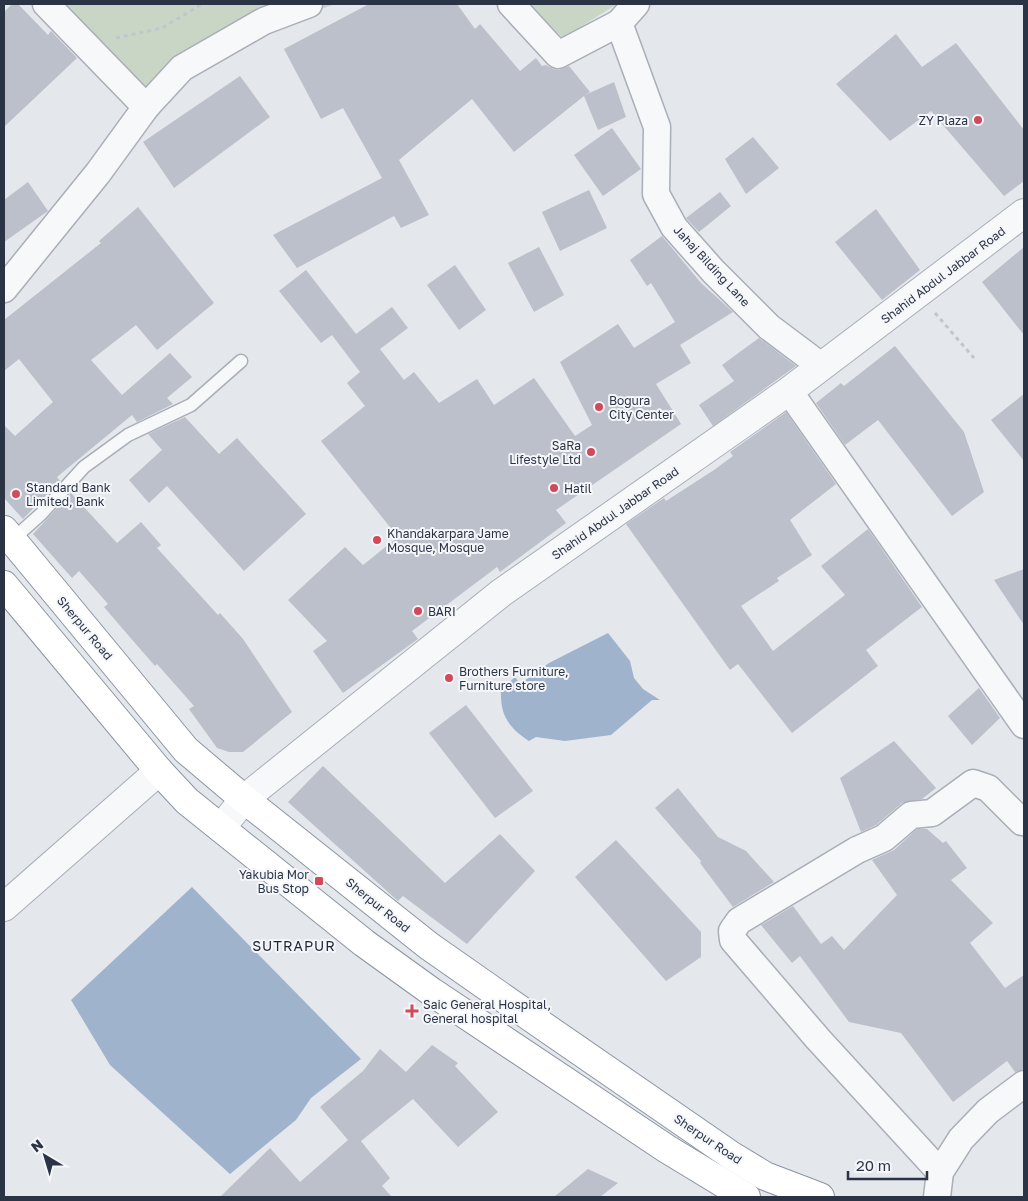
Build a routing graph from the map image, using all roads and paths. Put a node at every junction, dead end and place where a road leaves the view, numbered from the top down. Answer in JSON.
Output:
{"nodes":[{"id":1,"x":46,"y":4,"type":"edge"},
{"id":2,"x":202,"y":4,"type":"edge"},
{"id":3,"x":309,"y":4,"type":"edge"},
{"id":4,"x":511,"y":4,"type":"edge"},
{"id":5,"x":636,"y":4,"type":"edge"},
{"id":6,"x":619,"y":23,"type":"junction"},
{"id":7,"x":115,"y":38,"type":"dead end"},
{"id":8,"x":146,"y":107,"type":"junction"},
{"id":9,"x":1024,"y":213,"type":"edge"},
{"id":10,"x":4,"y":289,"type":"edge"},
{"id":11,"x":918,"y":294,"type":"junction"},
{"id":12,"x":974,"y":358,"type":"dead end"},
{"id":13,"x":241,"y":362,"type":"dead end"},
{"id":14,"x":822,"y":366,"type":"junction"},
{"id":15,"x":790,"y":391,"type":"junction"},
{"id":16,"x":8,"y":535,"type":"edge"},
{"id":17,"x":4,"y":585,"type":"edge"},
{"id":18,"x":1024,"y":725,"type":"edge"},
{"id":19,"x":159,"y":771,"type":"junction"},
{"id":20,"x":244,"y":799,"type":"junction"},
{"id":21,"x":1024,"y":822,"type":"edge"},
{"id":22,"x":221,"y":828,"type":"junction"},
{"id":23,"x":4,"y":907,"type":"edge"},
{"id":24,"x":1024,"y":1084,"type":"edge"},
{"id":25,"x":938,"y":1185,"type":"edge"},
{"id":26,"x":746,"y":1197,"type":"edge"},
{"id":27,"x":820,"y":1197,"type":"edge"}],
"edges":[{"from":1,"to":8,"type":"street"},
{"from":2,"to":7,"type":"path"},
{"from":3,"to":8,"type":"street"},
{"from":4,"to":6,"type":"street"},
{"from":5,"to":6,"type":"street"},
{"from":6,"to":14,"type":"street","name":"Jahaj Bilding Lane"},
{"from":8,"to":10,"type":"street"},
{"from":9,"to":11,"type":"street","name":"Shahid Abdul Jabbar Road"},
{"from":11,"to":12,"type":"path"},
{"from":11,"to":14,"type":"street","name":"Shahid Abdul Jabbar Road"},
{"from":13,"to":16,"type":"lane"},
{"from":14,"to":15,"type":"street","name":"Shahid Abdul Jabbar Road"},
{"from":15,"to":18,"type":"street"},
{"from":15,"to":20,"type":"street","name":"Shahid Abdul Jabbar Road"},
{"from":16,"to":20,"type":"highway","name":"Sherpur Road"},
{"from":17,"to":19,"type":"highway"},
{"from":19,"to":22,"type":"highway"},
{"from":19,"to":23,"type":"street"},
{"from":20,"to":22,"type":"street","name":"Shahid Abdul Jabbar Road"},
{"from":20,"to":27,"type":"highway","name":"Sherpur Road"},
{"from":21,"to":25,"type":"street"},
{"from":22,"to":26,"type":"highway"},
{"from":24,"to":25,"type":"street"}]}
